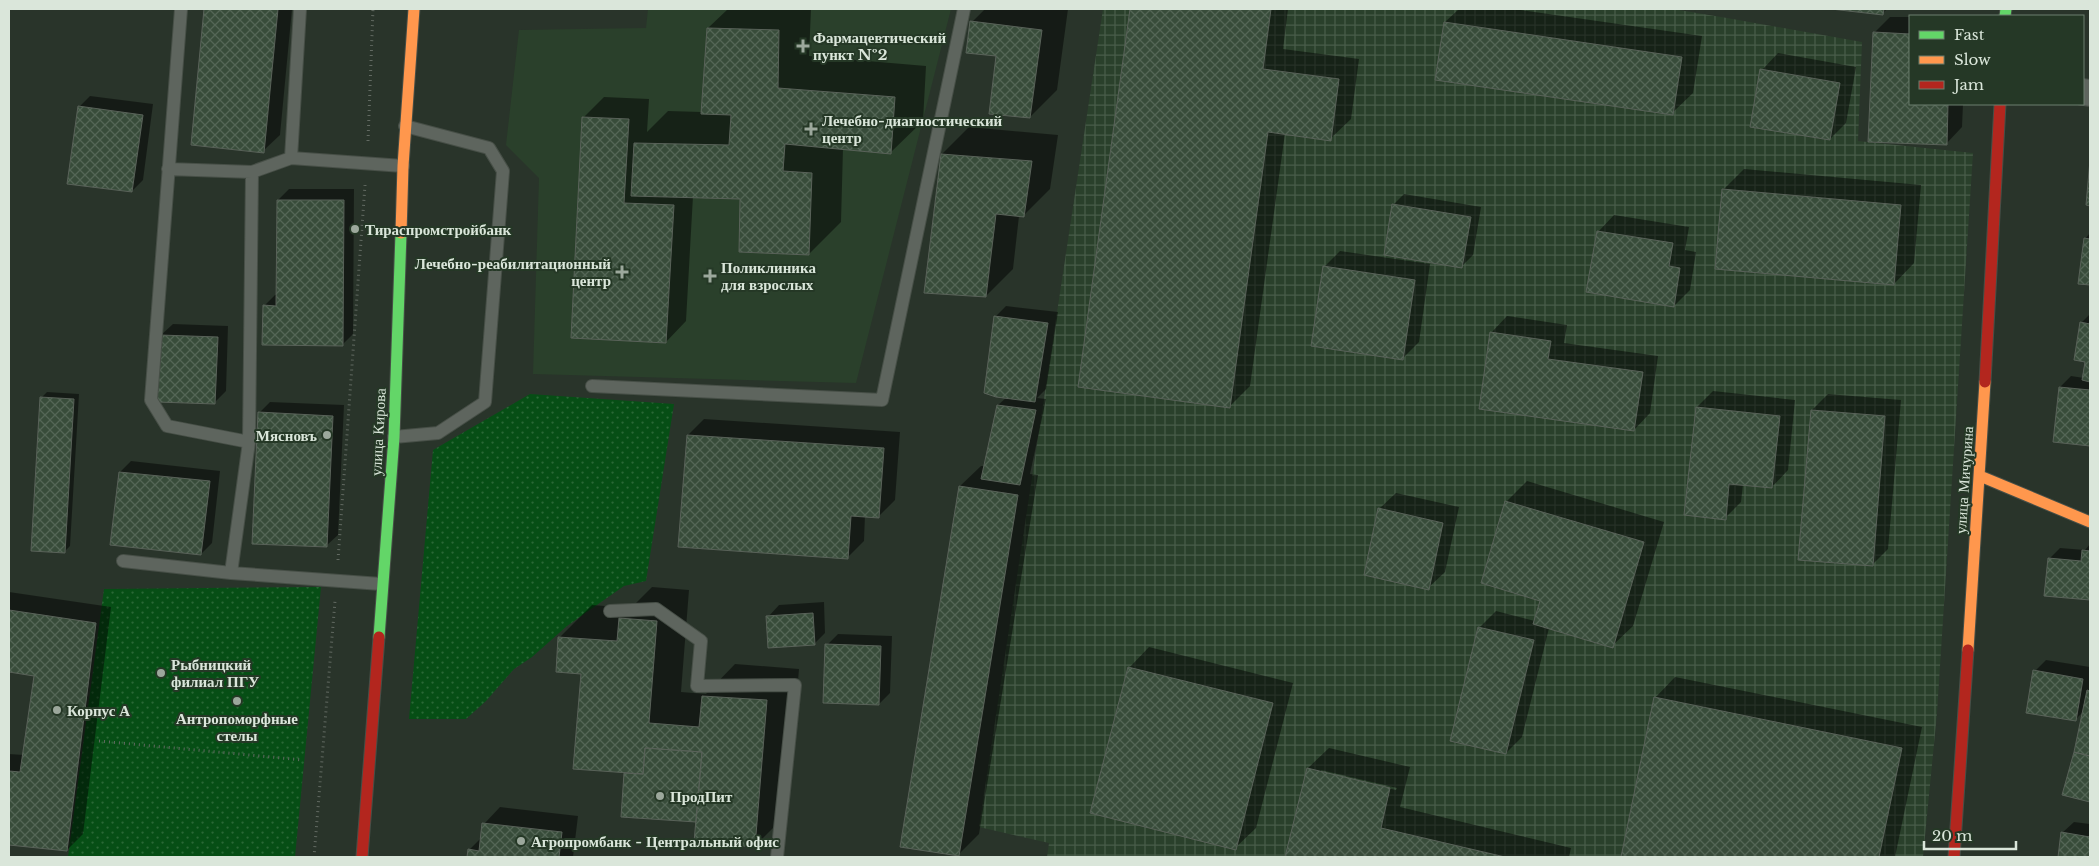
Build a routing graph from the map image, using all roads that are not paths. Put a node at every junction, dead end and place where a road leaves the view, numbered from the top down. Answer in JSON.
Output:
{"nodes":[{"id":1,"x":181,"y":9,"type":"edge"},
{"id":2,"x":300,"y":9,"type":"edge"},
{"id":3,"x":414,"y":9,"type":"edge"},
{"id":4,"x":964,"y":9,"type":"edge"},
{"id":5,"x":2000,"y":105,"type":"edge"},
{"id":6,"x":405,"y":126,"type":"junction"},
{"id":7,"x":291,"y":158,"type":"junction"},
{"id":8,"x":403,"y":166,"type":"junction"},
{"id":9,"x":168,"y":169,"type":"junction"},
{"id":10,"x":252,"y":172,"type":"junction"},
{"id":11,"x":592,"y":386,"type":"dead end"},
{"id":12,"x":394,"y":437,"type":"junction"},
{"id":13,"x":248,"y":442,"type":"junction"},
{"id":14,"x":1980,"y":476,"type":"junction"},
{"id":15,"x":2090,"y":522,"type":"edge"},
{"id":16,"x":123,"y":561,"type":"dead end"},
{"id":17,"x":231,"y":573,"type":"junction"},
{"id":18,"x":381,"y":584,"type":"junction"},
{"id":19,"x":610,"y":611,"type":"dead end"},
{"id":20,"x":362,"y":857,"type":"edge"},
{"id":21,"x":777,"y":857,"type":"edge"},
{"id":22,"x":1954,"y":857,"type":"edge"}],
"edges":[{"from":1,"to":9,"type":"lane"},
{"from":2,"to":7,"type":"lane"},
{"from":3,"to":6,"type":"street","name":"улица Кирова"},
{"from":4,"to":11,"type":"lane"},
{"from":5,"to":14,"type":"street","name":"улица Мичурина"},
{"from":6,"to":8,"type":"street","name":"улица Кирова"},
{"from":6,"to":12,"type":"lane"},
{"from":7,"to":8,"type":"lane"},
{"from":7,"to":10,"type":"lane"},
{"from":8,"to":12,"type":"street","name":"улица Кирова"},
{"from":9,"to":10,"type":"lane"},
{"from":9,"to":13,"type":"lane"},
{"from":10,"to":13,"type":"lane"},
{"from":12,"to":18,"type":"street","name":"улица Кирова"},
{"from":13,"to":17,"type":"lane"},
{"from":14,"to":15,"type":"street"},
{"from":14,"to":22,"type":"street","name":"улица Мичурина"},
{"from":16,"to":17,"type":"lane"},
{"from":17,"to":18,"type":"lane"},
{"from":18,"to":20,"type":"street","name":"улица Кирова"},
{"from":19,"to":21,"type":"lane"}]}
